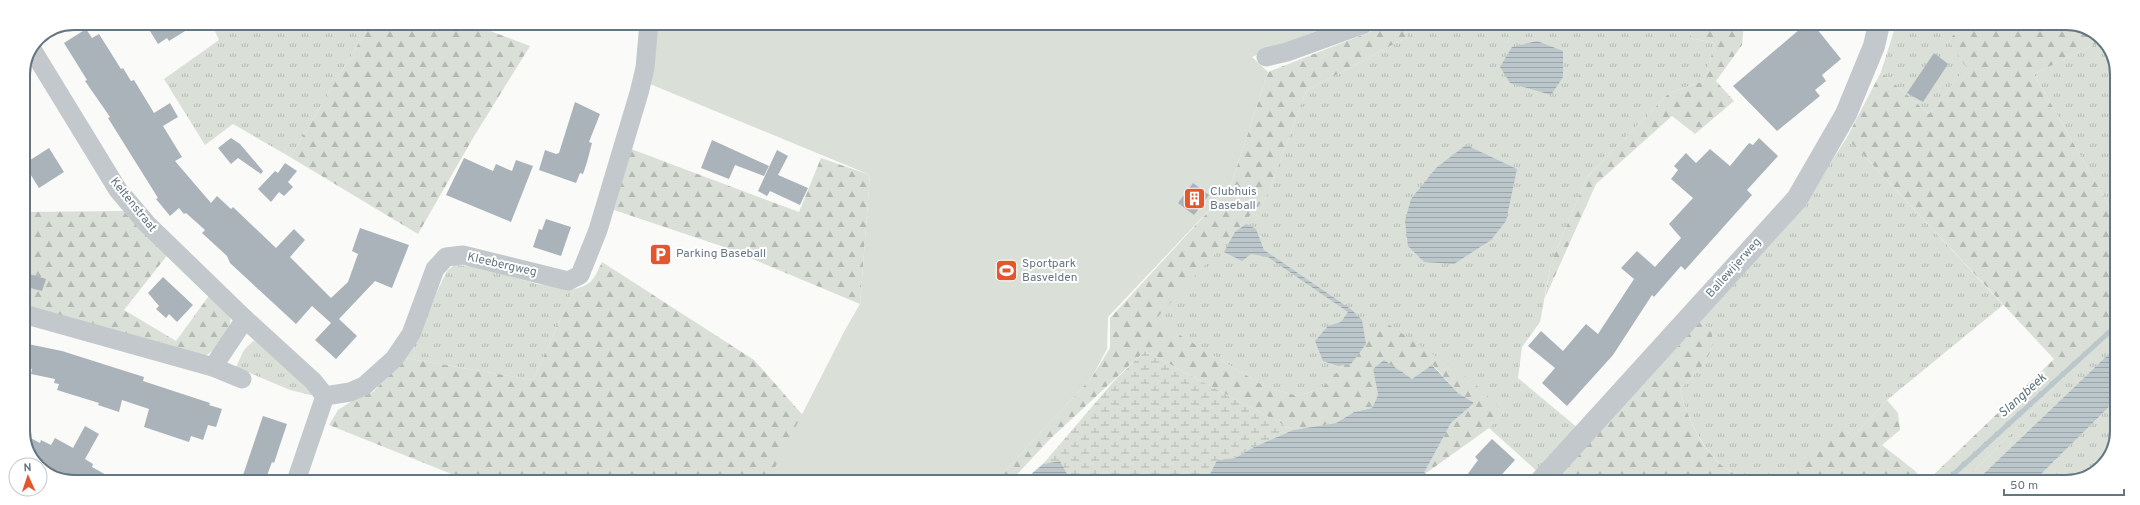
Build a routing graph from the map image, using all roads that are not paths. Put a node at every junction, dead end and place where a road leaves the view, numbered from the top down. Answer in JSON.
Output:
{"nodes":[{"id":1,"x":648,"y":30,"type":"edge"},
{"id":2,"x":1348,"y":30,"type":"edge"},
{"id":3,"x":1878,"y":30,"type":"edge"},
{"id":4,"x":35,"y":54,"type":"edge"},
{"id":5,"x":1266,"y":57,"type":"dead end"},
{"id":6,"x":30,"y":316,"type":"edge"},
{"id":7,"x":245,"y":319,"type":"junction"},
{"id":8,"x":213,"y":367,"type":"junction"},
{"id":9,"x":242,"y":379,"type":"dead end"},
{"id":10,"x":325,"y":396,"type":"junction"},
{"id":11,"x":298,"y":475,"type":"edge"},
{"id":12,"x":1546,"y":475,"type":"edge"}],
"edges":[{"from":1,"to":10,"type":"street","name":"Kleebergweg"},
{"from":2,"to":5,"type":"street"},
{"from":3,"to":12,"type":"street","name":"Ballewijerweg"},
{"from":4,"to":7,"type":"street","name":"Keltenstraat"},
{"from":6,"to":8,"type":"street"},
{"from":7,"to":8,"type":"street"},
{"from":7,"to":10,"type":"street","name":"Keltenstraat"},
{"from":8,"to":9,"type":"street"},
{"from":10,"to":11,"type":"street"}]}
